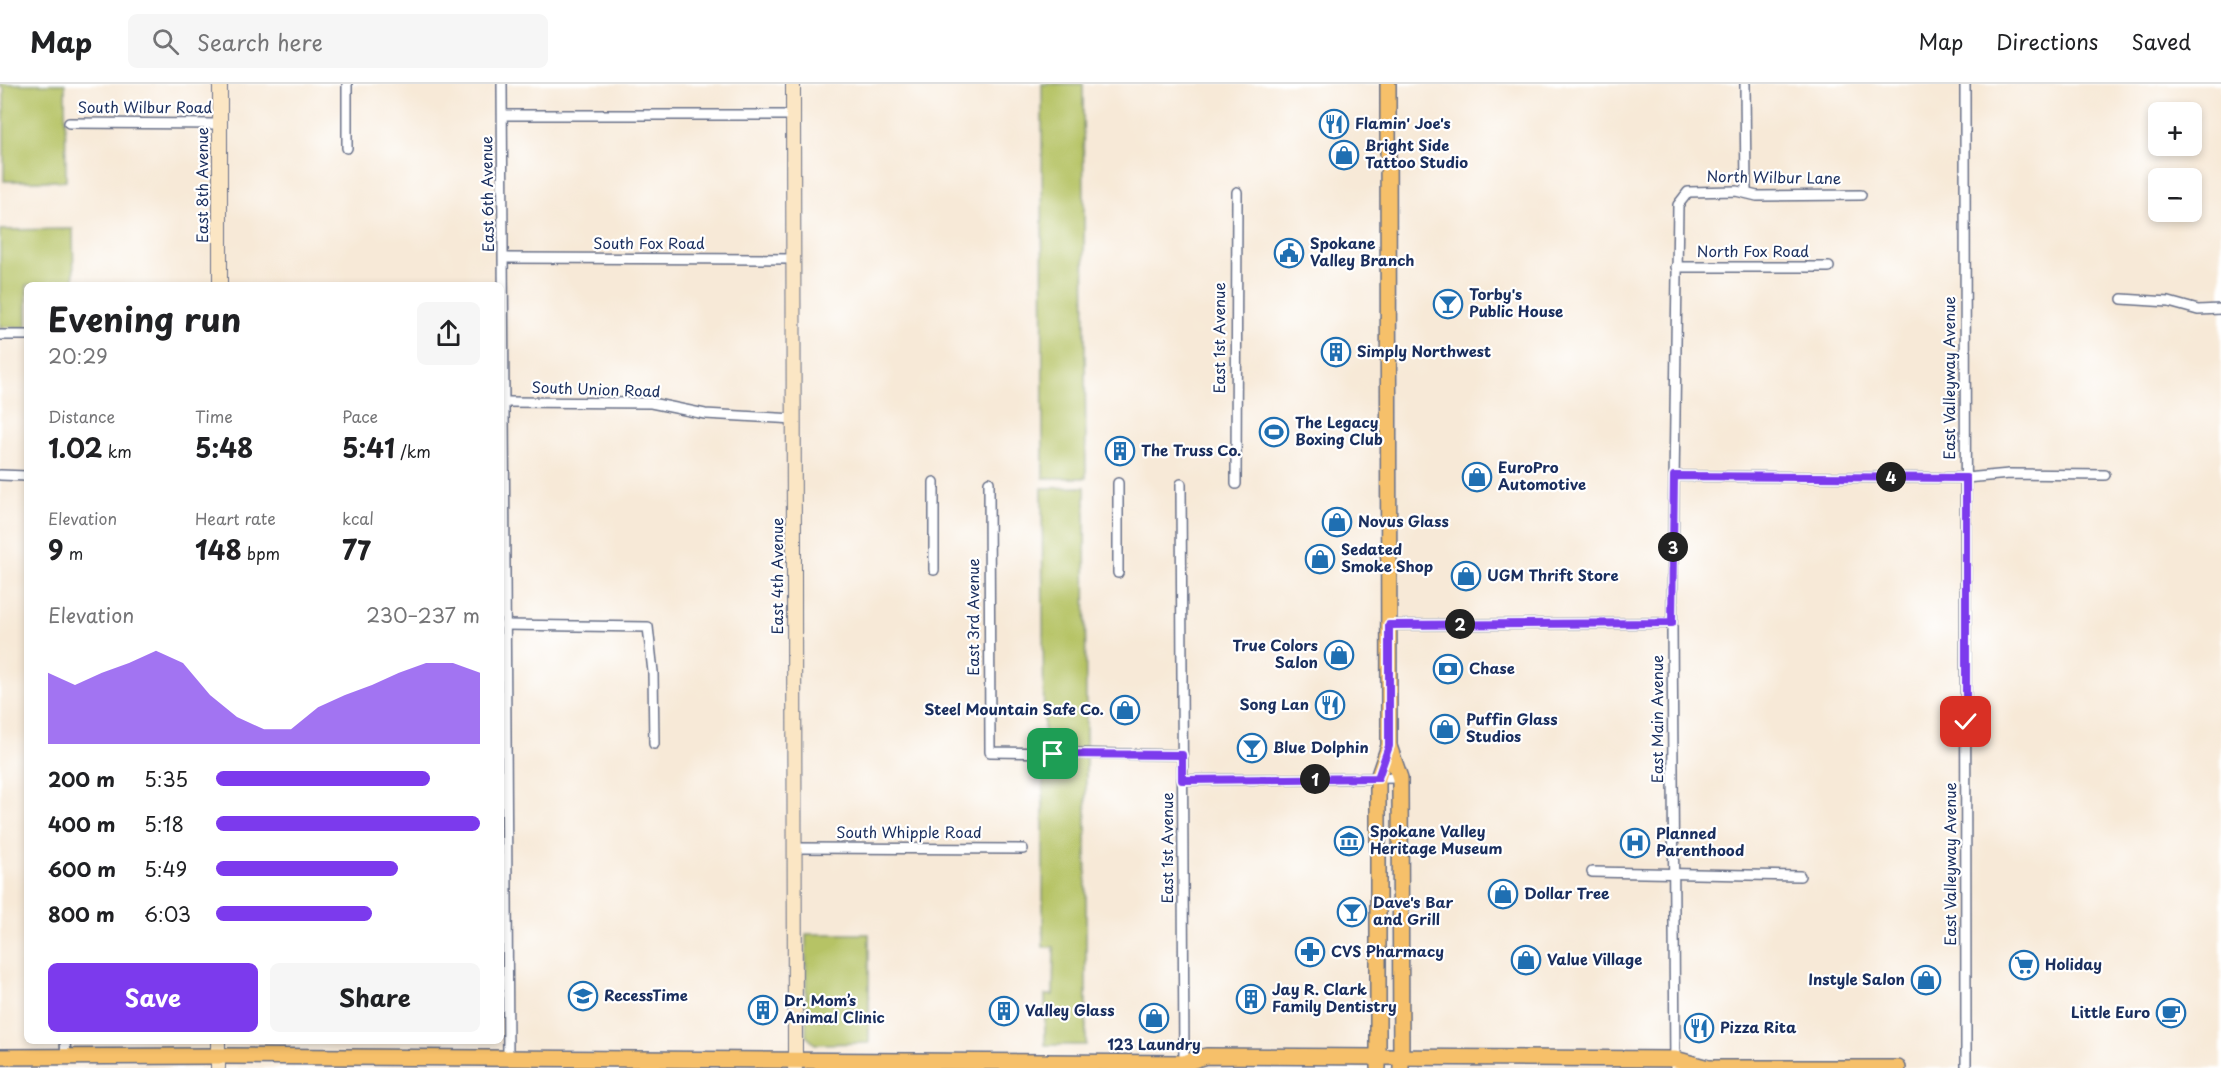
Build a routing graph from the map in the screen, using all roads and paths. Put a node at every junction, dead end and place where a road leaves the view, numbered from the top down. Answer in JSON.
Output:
{"nodes":[{"id":1,"x":220,"y":84,"type":"edge"},
{"id":2,"x":347,"y":84,"type":"edge"},
{"id":3,"x":502,"y":84,"type":"edge"},
{"id":4,"x":793,"y":84,"type":"edge"},
{"id":5,"x":1388,"y":84,"type":"edge"},
{"id":6,"x":1745,"y":84,"type":"edge"},
{"id":7,"x":1965,"y":84,"type":"edge"},
{"id":8,"x":502,"y":115,"type":"junction"},
{"id":9,"x":793,"y":115,"type":"junction"},
{"id":10,"x":69,"y":123,"type":"dead end"},
{"id":11,"x":220,"y":124,"type":"junction"},
{"id":12,"x":347,"y":148,"type":"dead end"},
{"id":13,"x":1237,"y":192,"type":"dead end"},
{"id":14,"x":1688,"y":192,"type":"joint"},
{"id":15,"x":1746,"y":192,"type":"junction"},
{"id":16,"x":1861,"y":195,"type":"dead end"},
{"id":17,"x":504,"y":258,"type":"junction"},
{"id":18,"x":795,"y":259,"type":"junction"},
{"id":19,"x":1676,"y":267,"type":"junction"},
{"id":20,"x":1829,"y":267,"type":"dead end"},
{"id":21,"x":220,"y":282,"type":"edge"},
{"id":22,"x":2122,"y":299,"type":"dead end"},
{"id":23,"x":2221,"y":309,"type":"edge"},
{"id":24,"x":0,"y":335,"type":"edge"},
{"id":25,"x":24,"y":335,"type":"edge"},
{"id":26,"x":504,"y":402,"type":"junction"},
{"id":27,"x":795,"y":419,"type":"junction"},
{"id":28,"x":0,"y":475,"type":"edge"},
{"id":29,"x":2105,"y":475,"type":"dead end"},
{"id":30,"x":24,"y":476,"type":"edge"},
{"id":31,"x":1674,"y":476,"type":"junction"},
{"id":32,"x":1966,"y":478,"type":"junction"},
{"id":33,"x":934,"y":482,"type":"dead end"},
{"id":34,"x":988,"y":482,"type":"dead end"},
{"id":35,"x":1118,"y":483,"type":"dead end"},
{"id":36,"x":1182,"y":484,"type":"dead end"},
{"id":37,"x":1236,"y":484,"type":"dead end"},
{"id":38,"x":934,"y":570,"type":"dead end"},
{"id":39,"x":1118,"y":573,"type":"dead end"},
{"id":40,"x":1672,"y":623,"type":"junction"},
{"id":41,"x":504,"y":625,"type":"junction"},
{"id":42,"x":1389,"y":625,"type":"junction"},
{"id":43,"x":654,"y":744,"type":"dead end"},
{"id":44,"x":1389,"y":746,"type":"junction"},
{"id":45,"x":1182,"y":755,"type":"junction"},
{"id":46,"x":1378,"y":778,"type":"junction"},
{"id":47,"x":1400,"y":778,"type":"junction"},
{"id":48,"x":1182,"y":780,"type":"junction"},
{"id":49,"x":795,"y":848,"type":"junction"},
{"id":50,"x":1023,"y":849,"type":"dead end"},
{"id":51,"x":1592,"y":872,"type":"dead end"},
{"id":52,"x":1673,"y":873,"type":"junction"},
{"id":53,"x":1800,"y":876,"type":"dead end"},
{"id":54,"x":65,"y":1044,"type":"edge"},
{"id":55,"x":218,"y":1055,"type":"edge"},
{"id":56,"x":66,"y":1057,"type":"junction"},
{"id":57,"x":0,"y":1058,"type":"edge"},
{"id":58,"x":508,"y":1059,"type":"junction"},
{"id":59,"x":408,"y":1063,"type":"edge"},
{"id":60,"x":1378,"y":1063,"type":"edge"},
{"id":61,"x":1401,"y":1063,"type":"edge"},
{"id":62,"x":1675,"y":1064,"type":"edge"},
{"id":63,"x":795,"y":1065,"type":"edge"},
{"id":64,"x":927,"y":1065,"type":"edge"},
{"id":65,"x":1189,"y":1066,"type":"edge"},
{"id":66,"x":1707,"y":1068,"type":"edge"},
{"id":67,"x":1898,"y":1068,"type":"edge"},
{"id":68,"x":1966,"y":1068,"type":"edge"}],
"edges":[{"from":1,"to":11,"type":"street","name":"East 8th Avenue"},
{"from":2,"to":12,"type":"street"},
{"from":3,"to":8,"type":"street","name":"East 6th Avenue"},
{"from":4,"to":9,"type":"street","name":"East 4th Avenue"},
{"from":5,"to":42,"type":"main road"},
{"from":6,"to":15,"type":"street"},
{"from":7,"to":32,"type":"street","name":"East Valleyway Avenue"},
{"from":8,"to":9,"type":"street"},
{"from":8,"to":17,"type":"street","name":"East 6th Avenue"},
{"from":9,"to":18,"type":"street","name":"East 4th Avenue"},
{"from":10,"to":11,"type":"street","name":"South Wilbur Road"},
{"from":11,"to":21,"type":"street","name":"East 8th Avenue"},
{"from":13,"to":37,"type":"street","name":"East 1st Avenue"},
{"from":14,"to":15,"type":"street","name":"North Wilbur Lane"},
{"from":14,"to":19,"type":"street","name":"East Main Avenue"},
{"from":15,"to":16,"type":"street","name":"North Wilbur Lane"},
{"from":17,"to":18,"type":"street","name":"South Fox Road"},
{"from":17,"to":26,"type":"street","name":"East 6th Avenue"},
{"from":18,"to":27,"type":"street","name":"East 4th Avenue"},
{"from":19,"to":20,"type":"street","name":"North Fox Road"},
{"from":19,"to":31,"type":"street","name":"East Main Avenue"},
{"from":22,"to":23,"type":"street"},
{"from":24,"to":25,"type":"street"},
{"from":26,"to":27,"type":"street","name":"South Union Road"},
{"from":26,"to":41,"type":"street","name":"East 6th Avenue"},
{"from":27,"to":49,"type":"street","name":"East 4th Avenue"},
{"from":28,"to":30,"type":"street"},
{"from":29,"to":32,"type":"street"},
{"from":31,"to":32,"type":"street"},
{"from":31,"to":40,"type":"street","name":"East Main Avenue"},
{"from":32,"to":68,"type":"street","name":"East Valleyway Avenue"},
{"from":33,"to":38,"type":"street"},
{"from":34,"to":45,"type":"street","name":"East 3rd Avenue"},
{"from":35,"to":39,"type":"street"},
{"from":36,"to":45,"type":"street","name":"East 1st Avenue"},
{"from":40,"to":42,"type":"street"},
{"from":40,"to":52,"type":"street","name":"East Main Avenue"},
{"from":41,"to":43,"type":"street"},
{"from":41,"to":58,"type":"street","name":"East 6th Avenue"},
{"from":42,"to":44,"type":"main road"},
{"from":44,"to":46,"type":"main road"},
{"from":44,"to":47,"type":"main road"},
{"from":45,"to":48,"type":"street","name":"East 1st Avenue"},
{"from":46,"to":47,"type":"street"},
{"from":46,"to":48,"type":"street"},
{"from":46,"to":60,"type":"main road"},
{"from":47,"to":61,"type":"main road"},
{"from":48,"to":65,"type":"street","name":"East 1st Avenue"},
{"from":49,"to":50,"type":"street","name":"South Whipple Road"},
{"from":49,"to":63,"type":"street","name":"East 4th Avenue"},
{"from":51,"to":52,"type":"street"},
{"from":52,"to":53,"type":"street"},
{"from":52,"to":62,"type":"street","name":"East Main Avenue"},
{"from":54,"to":56,"type":"street"},
{"from":55,"to":56,"type":"main road"},
{"from":55,"to":59,"type":"main road"},
{"from":56,"to":57,"type":"main road"},
{"from":58,"to":59,"type":"main road"},
{"from":58,"to":63,"type":"main road"},
{"from":60,"to":61,"type":"main road"},
{"from":60,"to":65,"type":"main road"},
{"from":61,"to":62,"type":"main road"},
{"from":62,"to":66,"type":"main road"},
{"from":63,"to":64,"type":"main road"},
{"from":64,"to":65,"type":"main road"},
{"from":66,"to":67,"type":"main road"}]}
